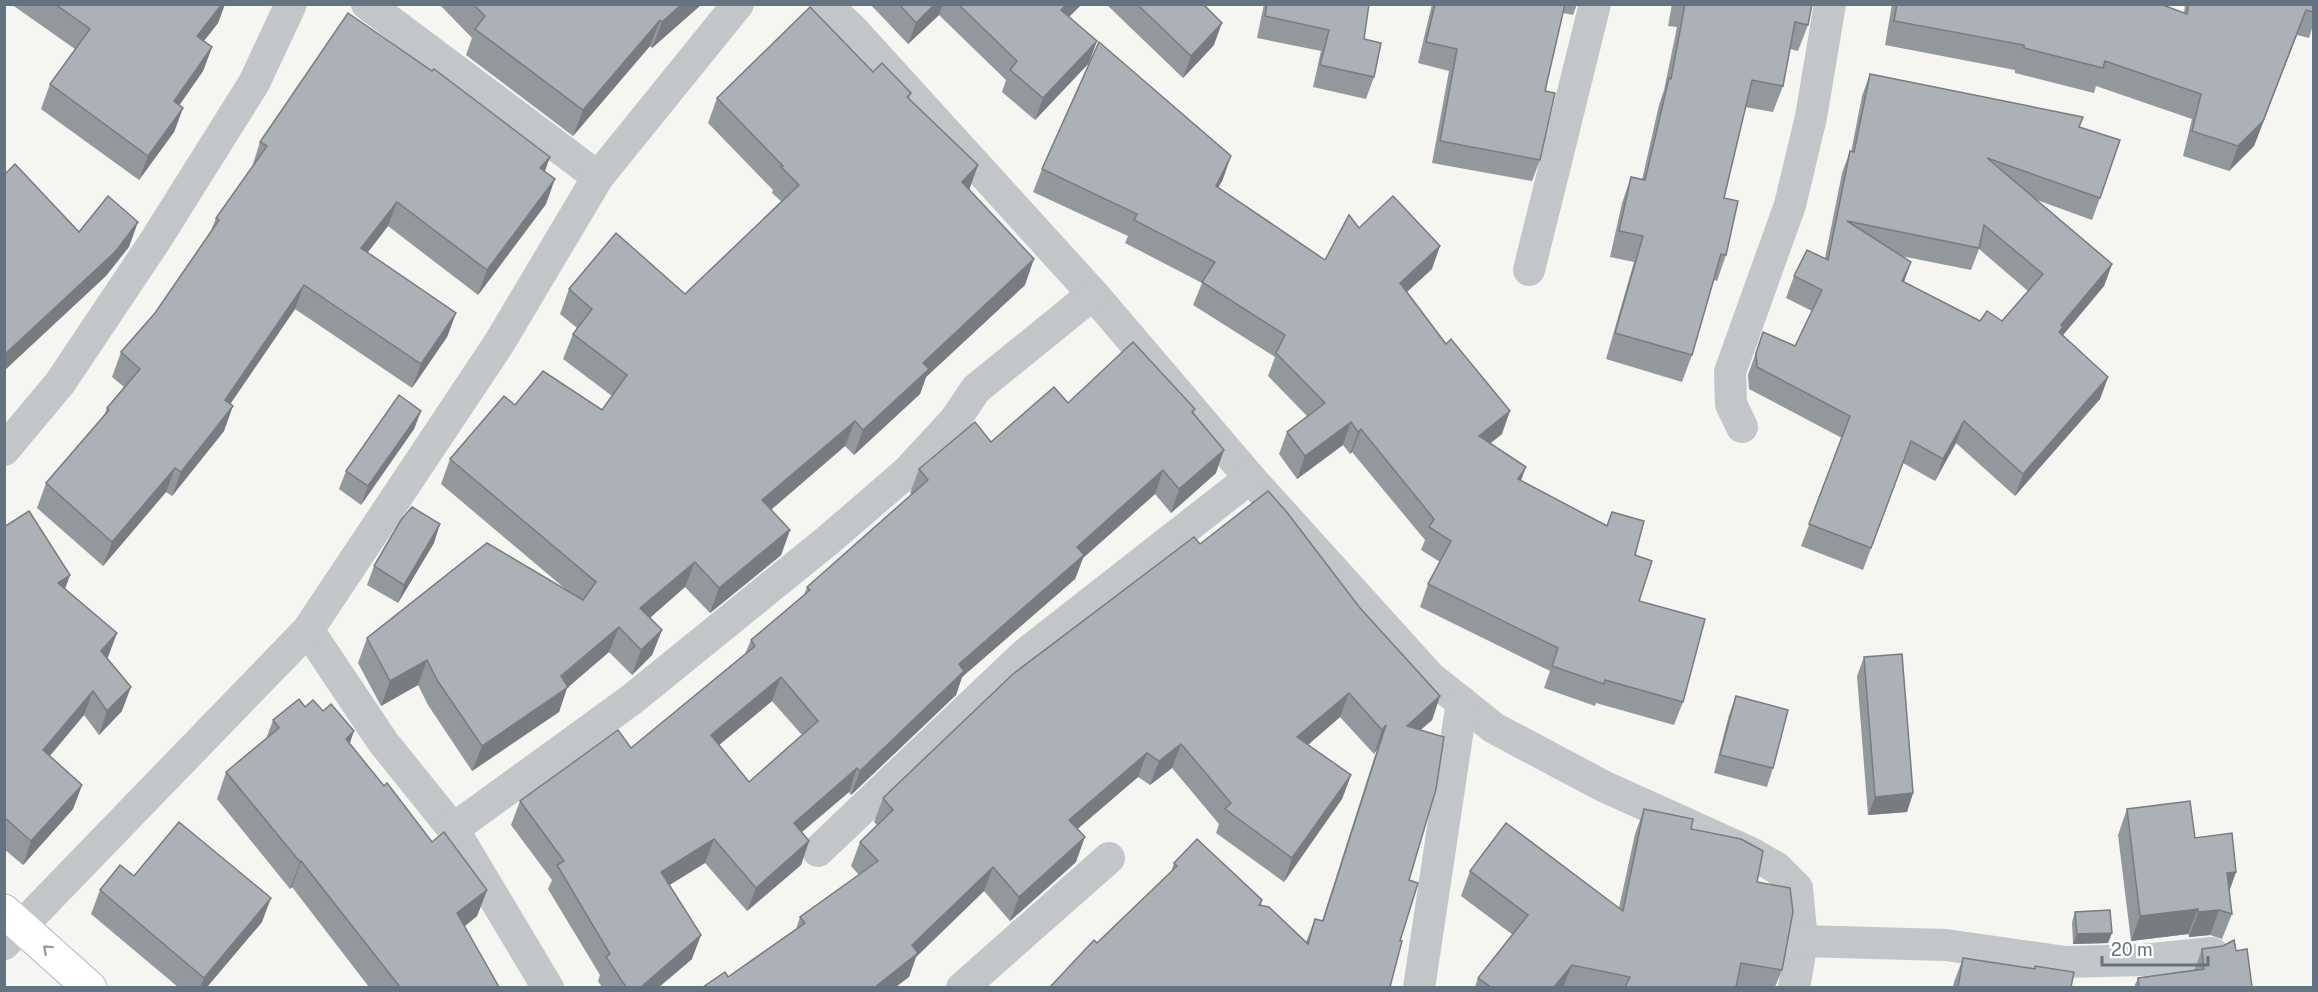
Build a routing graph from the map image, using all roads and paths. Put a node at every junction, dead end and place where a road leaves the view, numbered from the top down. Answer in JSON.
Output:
{"nodes":[{"id":1,"x":291,"y":4,"type":"edge"},
{"id":2,"x":367,"y":4,"type":"edge"},
{"id":3,"x":738,"y":4,"type":"edge"},
{"id":4,"x":825,"y":4,"type":"edge"},
{"id":5,"x":1595,"y":4,"type":"edge"},
{"id":6,"x":1830,"y":4,"type":"edge"},
{"id":7,"x":598,"y":177,"type":"junction"},
{"id":8,"x":1528,"y":270,"type":"dead end"},
{"id":9,"x":1093,"y":294,"type":"junction"},
{"id":10,"x":1742,"y":427,"type":"dead end"},
{"id":11,"x":4,"y":450,"type":"edge"},
{"id":12,"x":1250,"y":478,"type":"junction"},
{"id":13,"x":308,"y":630,"type":"junction"},
{"id":14,"x":1462,"y":702,"type":"junction"},
{"id":15,"x":453,"y":828,"type":"junction"},
{"id":16,"x":818,"y":851,"type":"dead end"},
{"id":17,"x":1109,"y":858,"type":"dead end"},
{"id":18,"x":10,"y":926,"type":"edge"},
{"id":19,"x":1803,"y":941,"type":"junction"},
{"id":20,"x":2212,"y":953,"type":"edge"},
{"id":21,"x":90,"y":987,"type":"edge"},
{"id":22,"x":548,"y":987,"type":"edge"},
{"id":23,"x":962,"y":987,"type":"edge"},
{"id":24,"x":1419,"y":987,"type":"edge"},
{"id":25,"x":1794,"y":987,"type":"edge"}],
"edges":[{"from":1,"to":11,"type":"street"},
{"from":2,"to":7,"type":"street"},
{"from":3,"to":7,"type":"street"},
{"from":4,"to":9,"type":"street"},
{"from":5,"to":8,"type":"street"},
{"from":6,"to":10,"type":"street"},
{"from":7,"to":13,"type":"street"},
{"from":9,"to":12,"type":"street"},
{"from":9,"to":15,"type":"street"},
{"from":12,"to":14,"type":"street"},
{"from":12,"to":16,"type":"street"},
{"from":13,"to":15,"type":"street"},
{"from":13,"to":18,"type":"street"},
{"from":14,"to":19,"type":"street"},
{"from":14,"to":24,"type":"street"},
{"from":15,"to":22,"type":"street"},
{"from":17,"to":23,"type":"street"},
{"from":21,"to":18,"type":"highway","one_way":true},
{"from":19,"to":20,"type":"street"},
{"from":19,"to":25,"type":"street"}]}
